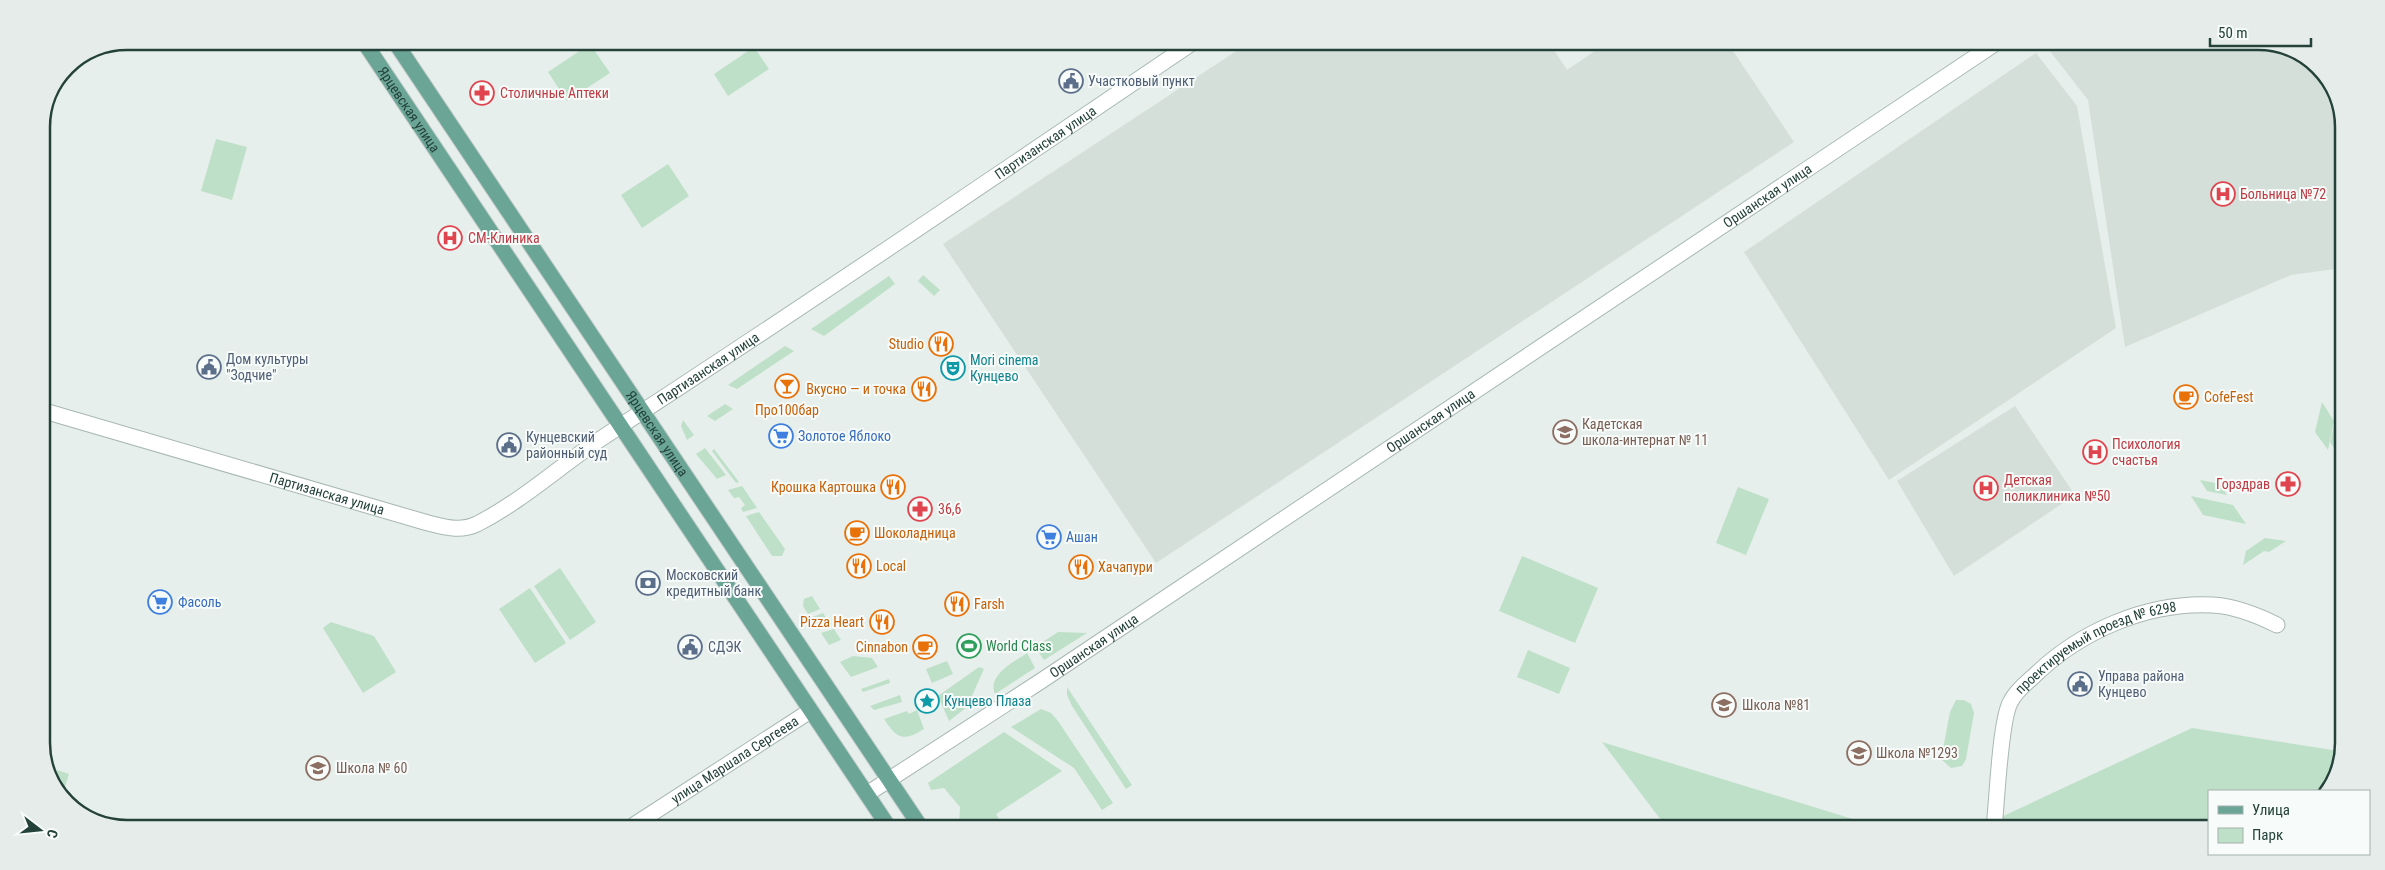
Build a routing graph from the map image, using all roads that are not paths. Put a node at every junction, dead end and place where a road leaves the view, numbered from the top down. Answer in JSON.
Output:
{"nodes":[{"id":1,"x":369,"y":50,"type":"edge"},
{"id":2,"x":400,"y":50,"type":"edge"},
{"id":3,"x":1183,"y":50,"type":"edge"},
{"id":4,"x":1986,"y":50,"type":"edge"},
{"id":5,"x":50,"y":413,"type":"edge"},
{"id":6,"x":643,"y":413,"type":"junction"},
{"id":7,"x":621,"y":427,"type":"junction"},
{"id":8,"x":2277,"y":625,"type":"dead end"},
{"id":9,"x":810,"y":711,"type":"junction"},
{"id":10,"x":889,"y":780,"type":"junction"},
{"id":11,"x":867,"y":794,"type":"junction"},
{"id":12,"x":642,"y":820,"type":"edge"},
{"id":13,"x":884,"y":820,"type":"edge"},
{"id":14,"x":916,"y":820,"type":"edge"},
{"id":15,"x":1995,"y":820,"type":"edge"}],
"edges":[{"from":1,"to":7,"type":"main road","name":"Ярцевская улица"},
{"from":2,"to":6,"type":"main road","name":"Ярцевская улица"},
{"from":3,"to":6,"type":"street","name":"Партизанская улица"},
{"from":4,"to":10,"type":"street","name":"Оршанская улица"},
{"from":5,"to":7,"type":"street","name":"Партизанская улица"},
{"from":6,"to":7,"type":"street","name":"Партизанская улица"},
{"from":6,"to":10,"type":"main road","name":"Ярцевская улица"},
{"from":7,"to":9,"type":"main road","name":"Ярцевская улица"},
{"from":8,"to":15,"type":"street","name":"проектируемый проезд № 6298"},
{"from":9,"to":11,"type":"main road","name":"Ярцевская улица"},
{"from":9,"to":12,"type":"street","name":"улица Маршала Сергеева"},
{"from":10,"to":11,"type":"street","name":"Оршанская улица"},
{"from":10,"to":14,"type":"main road","name":"Ярцевская улица"},
{"from":11,"to":13,"type":"main road","name":"Ярцевская улица"}]}
